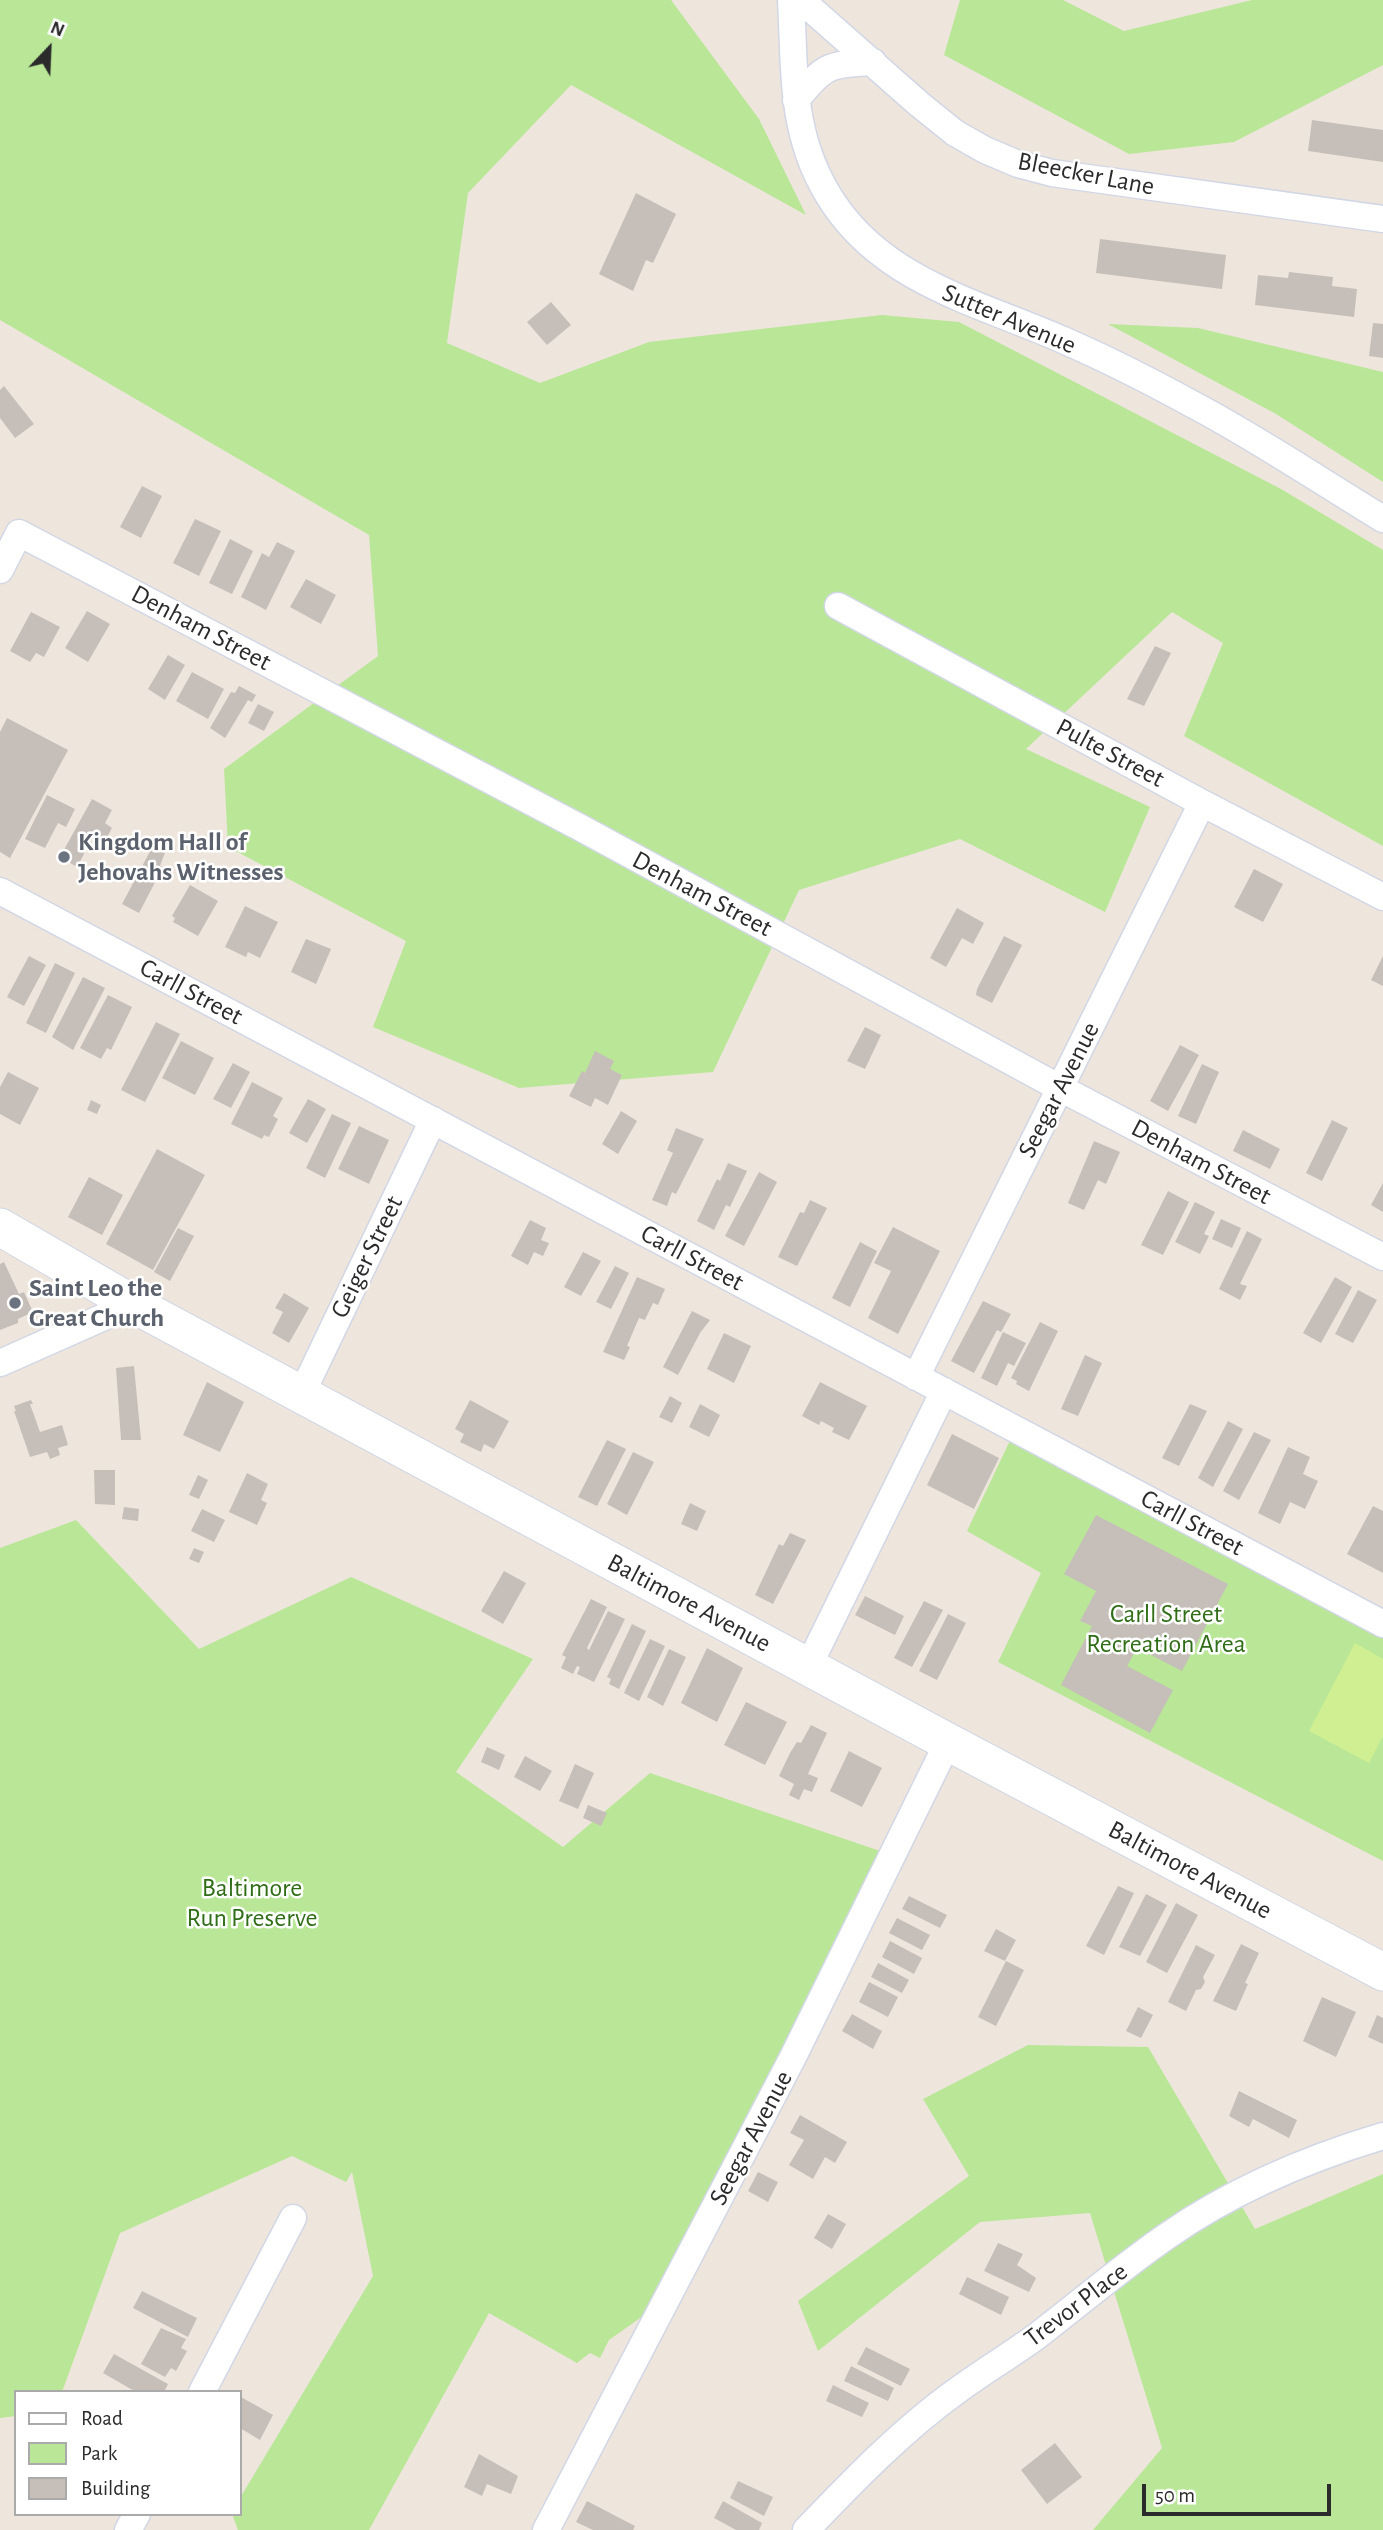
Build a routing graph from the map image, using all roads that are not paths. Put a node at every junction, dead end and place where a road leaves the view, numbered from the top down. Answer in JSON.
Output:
{"nodes":[{"id":1,"x":791,"y":0,"type":"edge"},
{"id":2,"x":801,"y":0,"type":"edge"},
{"id":3,"x":873,"y":62,"type":"junction"},
{"id":4,"x":796,"y":100,"type":"junction"},
{"id":5,"x":1383,"y":219,"type":"edge"},
{"id":6,"x":1383,"y":519,"type":"edge"},
{"id":7,"x":0,"y":570,"type":"edge"},
{"id":8,"x":838,"y":606,"type":"dead end"},
{"id":9,"x":1202,"y":803,"type":"junction"},
{"id":10,"x":0,"y":891,"type":"edge"},
{"id":11,"x":1383,"y":897,"type":"edge"},
{"id":12,"x":1060,"y":1088,"type":"junction"},
{"id":13,"x":433,"y":1120,"type":"junction"},
{"id":14,"x":0,"y":1227,"type":"edge"},
{"id":15,"x":1383,"y":1257,"type":"edge"},
{"id":16,"x":133,"y":1304,"type":"junction"},
{"id":17,"x":0,"y":1363,"type":"edge"},
{"id":18,"x":916,"y":1377,"type":"junction"},
{"id":19,"x":944,"y":1391,"type":"junction"},
{"id":20,"x":302,"y":1394,"type":"junction"},
{"id":21,"x":1383,"y":1624,"type":"edge"},
{"id":22,"x":807,"y":1667,"type":"junction"},
{"id":23,"x":948,"y":1742,"type":"junction"},
{"id":24,"x":1383,"y":1972,"type":"edge"},
{"id":25,"x":1383,"y":2136,"type":"edge"},
{"id":26,"x":293,"y":2218,"type":"dead end"},
{"id":27,"x":203,"y":2390,"type":"edge"},
{"id":28,"x":546,"y":2530,"type":"edge"},
{"id":29,"x":806,"y":2530,"type":"edge"}],
"edges":[{"from":1,"to":4,"type":"street","name":"Sutter Avenue"},
{"from":2,"to":3,"type":"street","name":"Bleecker Lane"},
{"from":3,"to":4,"type":"street"},
{"from":3,"to":5,"type":"street","name":"Bleecker Lane"},
{"from":4,"to":6,"type":"street","name":"Sutter Avenue"},
{"from":7,"to":12,"type":"street","name":"Denham Street"},
{"from":8,"to":9,"type":"street","name":"Pulte Street"},
{"from":9,"to":11,"type":"street","name":"Pulte Street"},
{"from":9,"to":12,"type":"street","name":"Seegar Avenue"},
{"from":10,"to":13,"type":"street","name":"Carll Street"},
{"from":12,"to":15,"type":"street","name":"Denham Street"},
{"from":12,"to":18,"type":"street","name":"Seegar Avenue"},
{"from":13,"to":18,"type":"street","name":"Carll Street"},
{"from":13,"to":20,"type":"street","name":"Geiger Street"},
{"from":14,"to":16,"type":"street","name":"Baltimore Avenue"},
{"from":16,"to":17,"type":"street"},
{"from":16,"to":20,"type":"street","name":"Baltimore Avenue"},
{"from":18,"to":19,"type":"street","name":"Carll Street"},
{"from":19,"to":21,"type":"street","name":"Carll Street"},
{"from":19,"to":22,"type":"street"},
{"from":20,"to":22,"type":"street","name":"Baltimore Avenue"},
{"from":22,"to":23,"type":"street","name":"Baltimore Avenue"},
{"from":23,"to":24,"type":"street","name":"Baltimore Avenue"},
{"from":23,"to":28,"type":"street","name":"Seegar Avenue"},
{"from":25,"to":29,"type":"street","name":"Trevor Place"},
{"from":26,"to":27,"type":"street"}]}
